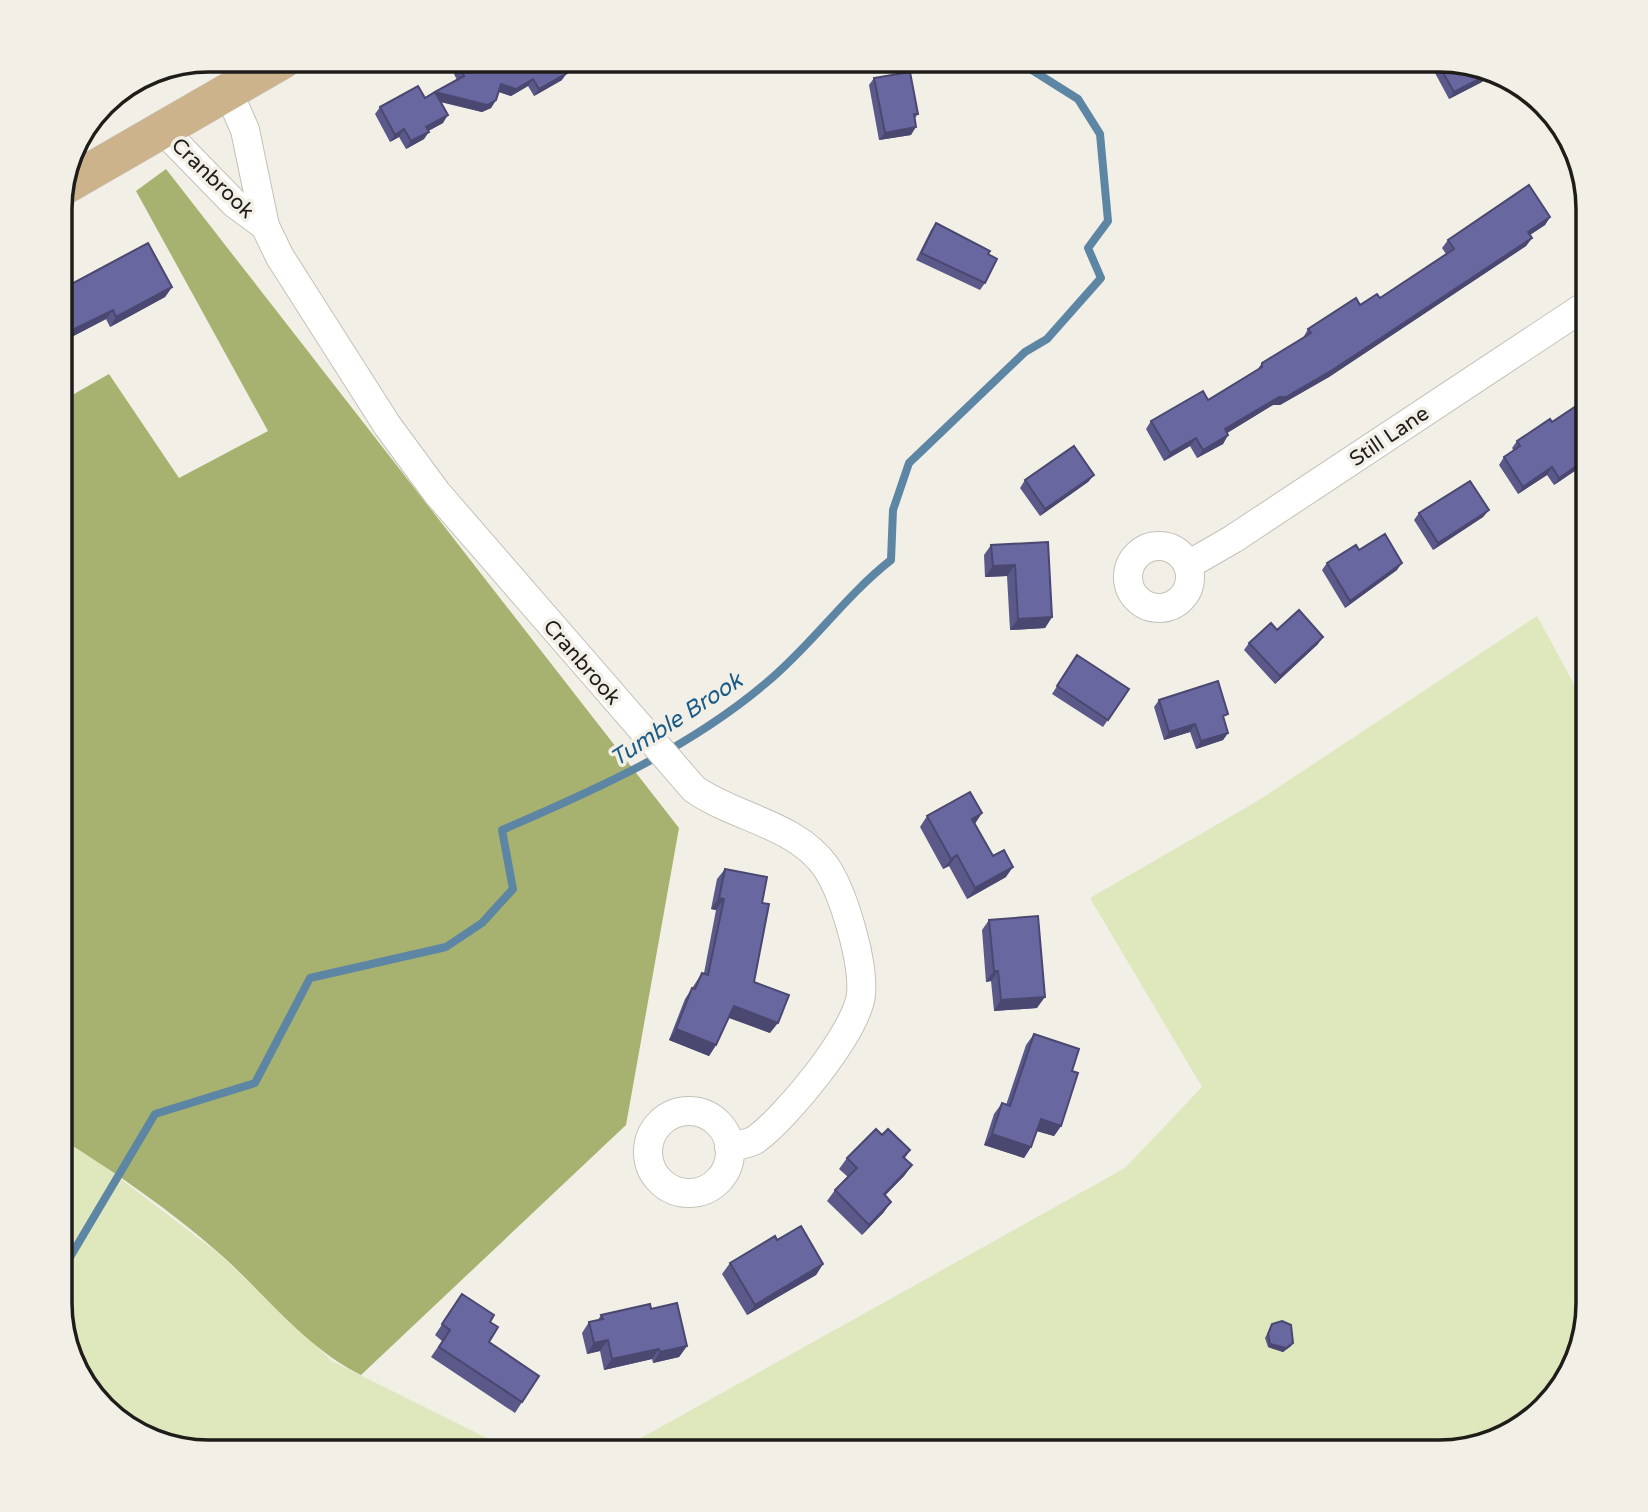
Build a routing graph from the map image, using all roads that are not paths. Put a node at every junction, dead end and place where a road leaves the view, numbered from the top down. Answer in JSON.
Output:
{"nodes":[{"id":1,"x":262,"y":72,"type":"edge"},
{"id":2,"x":228,"y":91,"type":"junction"},
{"id":3,"x":162,"y":129,"type":"junction"},
{"id":4,"x":75,"y":180,"type":"edge"},
{"id":5,"x":265,"y":226,"type":"junction"},
{"id":6,"x":1576,"y":312,"type":"edge"},
{"id":7,"x":1188,"y":565,"type":"dead end"},
{"id":8,"x":729,"y":1147,"type":"dead end"}],
"edges":[{"from":1,"to":2,"type":"main road"},
{"from":2,"to":3,"type":"main road"},
{"from":2,"to":5,"type":"street","name":"Cranbrook"},
{"from":3,"to":4,"type":"main road"},
{"from":3,"to":5,"type":"street","name":"Cranbrook"},
{"from":5,"to":8,"type":"street","name":"Cranbrook"},
{"from":6,"to":7,"type":"street","name":"Still Lane"}]}
